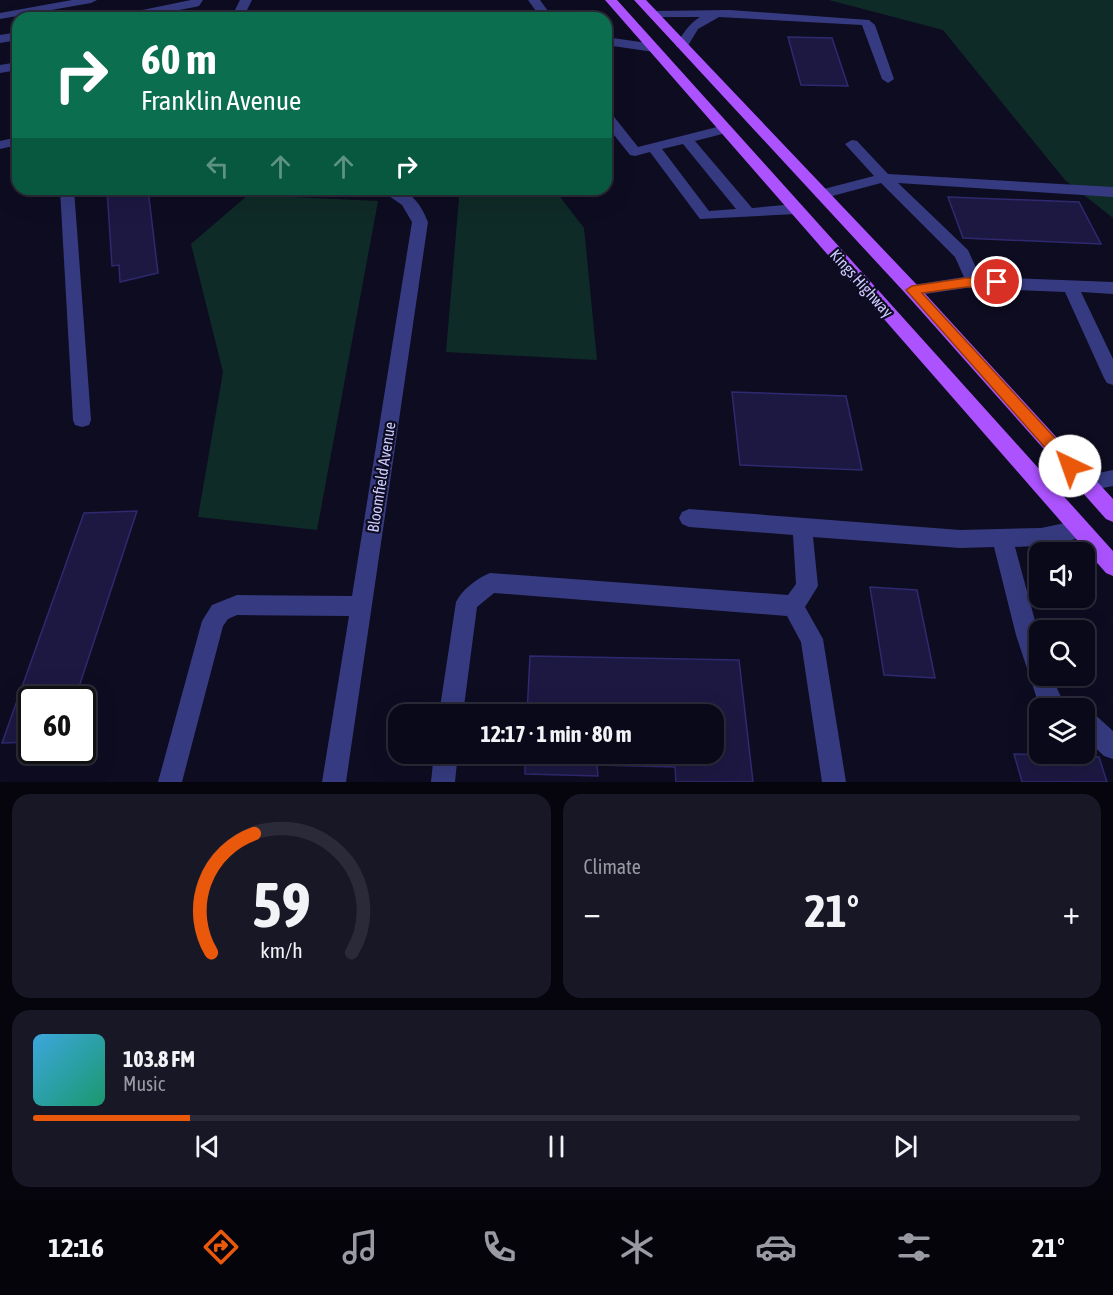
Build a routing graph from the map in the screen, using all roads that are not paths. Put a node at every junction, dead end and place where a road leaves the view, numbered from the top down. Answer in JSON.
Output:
{"nodes":[{"id":1,"x":91,"y":0,"type":"edge"},
{"id":2,"x":197,"y":0,"type":"edge"},
{"id":3,"x":534,"y":0,"type":"edge"},
{"id":4,"x":611,"y":0,"type":"edge"},
{"id":5,"x":640,"y":0,"type":"edge"},
{"id":6,"x":52,"y":8,"type":"edge"},
{"id":7,"x":26,"y":12,"type":"edge"},
{"id":8,"x":151,"y":12,"type":"edge"},
{"id":9,"x":543,"y":12,"type":"edge"},
{"id":10,"x":653,"y":14,"type":"junction"},
{"id":11,"x":717,"y":14,"type":"junction"},
{"id":12,"x":612,"y":42,"type":"edge"},
{"id":13,"x":682,"y":46,"type":"junction"},
{"id":14,"x":654,"y":48,"type":"junction"},
{"id":15,"x":888,"y":80,"type":"dead end"},
{"id":16,"x":612,"y":123,"type":"edge"},
{"id":17,"x":725,"y":129,"type":"junction"},
{"id":18,"x":686,"y":139,"type":"junction"},
{"id":19,"x":852,"y":144,"type":"dead end"},
{"id":20,"x":653,"y":147,"type":"junction"},
{"id":21,"x":884,"y":178,"type":"junction"},
{"id":22,"x":1113,"y":192,"type":"edge"},
{"id":23,"x":820,"y":194,"type":"junction"},
{"id":24,"x":67,"y":195,"type":"edge"},
{"id":25,"x":398,"y":195,"type":"edge"},
{"id":26,"x":796,"y":209,"type":"junction"},
{"id":27,"x":748,"y":213,"type":"junction"},
{"id":28,"x":974,"y":282,"type":"junction"},
{"id":29,"x":1070,"y":286,"type":"junction"},
{"id":30,"x":1113,"y":288,"type":"edge"},
{"id":31,"x":912,"y":290,"type":"junction"},
{"id":32,"x":1113,"y":378,"type":"edge"},
{"id":33,"x":82,"y":420,"type":"dead end"},
{"id":34,"x":1113,"y":478,"type":"edge"},
{"id":35,"x":1086,"y":483,"type":"junction"},
{"id":36,"x":1113,"y":513,"type":"edge"},
{"id":37,"x":689,"y":518,"type":"dead end"},
{"id":38,"x":802,"y":526,"type":"junction"},
{"id":39,"x":1080,"y":529,"type":"junction"},
{"id":40,"x":1002,"y":538,"type":"junction"},
{"id":41,"x":1113,"y":566,"type":"edge"},
{"id":42,"x":361,"y":606,"type":"junction"},
{"id":43,"x":793,"y":606,"type":"junction"},
{"id":44,"x":1029,"y":641,"type":"edge"},
{"id":45,"x":452,"y":704,"type":"edge"},
{"id":46,"x":1095,"y":730,"type":"edge"},
{"id":47,"x":1113,"y":747,"type":"edge"},
{"id":48,"x":445,"y":764,"type":"edge"},
{"id":49,"x":170,"y":782,"type":"edge"},
{"id":50,"x":334,"y":782,"type":"edge"},
{"id":51,"x":443,"y":782,"type":"edge"},
{"id":52,"x":834,"y":782,"type":"edge"}],
"edges":[{"from":1,"to":6,"type":"street"},
{"from":2,"to":8,"type":"street"},
{"from":3,"to":9,"type":"street"},
{"from":4,"to":14,"type":"main road","name":"Kings Highway"},
{"from":5,"to":10,"type":"main road","name":"Kings Highway"},
{"from":6,"to":7,"type":"street"},
{"from":10,"to":11,"type":"street"},
{"from":10,"to":13,"type":"main road","name":"Kings Highway"},
{"from":11,"to":13,"type":"street"},
{"from":11,"to":15,"type":"street"},
{"from":12,"to":14,"type":"street"},
{"from":13,"to":23,"type":"main road","name":"Kings Highway"},
{"from":14,"to":17,"type":"main road","name":"Kings Highway"},
{"from":16,"to":20,"type":"street"},
{"from":17,"to":18,"type":"street"},
{"from":17,"to":26,"type":"main road","name":"Kings Highway"},
{"from":18,"to":20,"type":"street"},
{"from":18,"to":27,"type":"street"},
{"from":19,"to":21,"type":"street"},
{"from":20,"to":27,"type":"street"},
{"from":21,"to":22,"type":"street"},
{"from":21,"to":23,"type":"street"},
{"from":21,"to":28,"type":"street"},
{"from":23,"to":31,"type":"main road","name":"Kings Highway"},
{"from":24,"to":33,"type":"street"},
{"from":25,"to":42,"type":"street","name":"Bloomfield Avenue"},
{"from":26,"to":27,"type":"street"},
{"from":26,"to":39,"type":"main road","name":"Kings Highway"},
{"from":28,"to":29,"type":"street"},
{"from":28,"to":31,"type":"street"},
{"from":29,"to":30,"type":"street"},
{"from":29,"to":32,"type":"street"},
{"from":31,"to":35,"type":"main road","name":"Kings Highway"},
{"from":34,"to":35,"type":"street"},
{"from":35,"to":36,"type":"main road","name":"Kings Highway"},
{"from":37,"to":38,"type":"street"},
{"from":38,"to":40,"type":"street"},
{"from":38,"to":43,"type":"street"},
{"from":39,"to":40,"type":"street"},
{"from":39,"to":41,"type":"main road","name":"Kings Highway"},
{"from":40,"to":44,"type":"street"},
{"from":42,"to":49,"type":"street"},
{"from":42,"to":50,"type":"street","name":"Bloomfield Avenue"},
{"from":43,"to":45,"type":"street"},
{"from":43,"to":52,"type":"street"},
{"from":46,"to":47,"type":"street"},
{"from":48,"to":51,"type":"street"}]}
